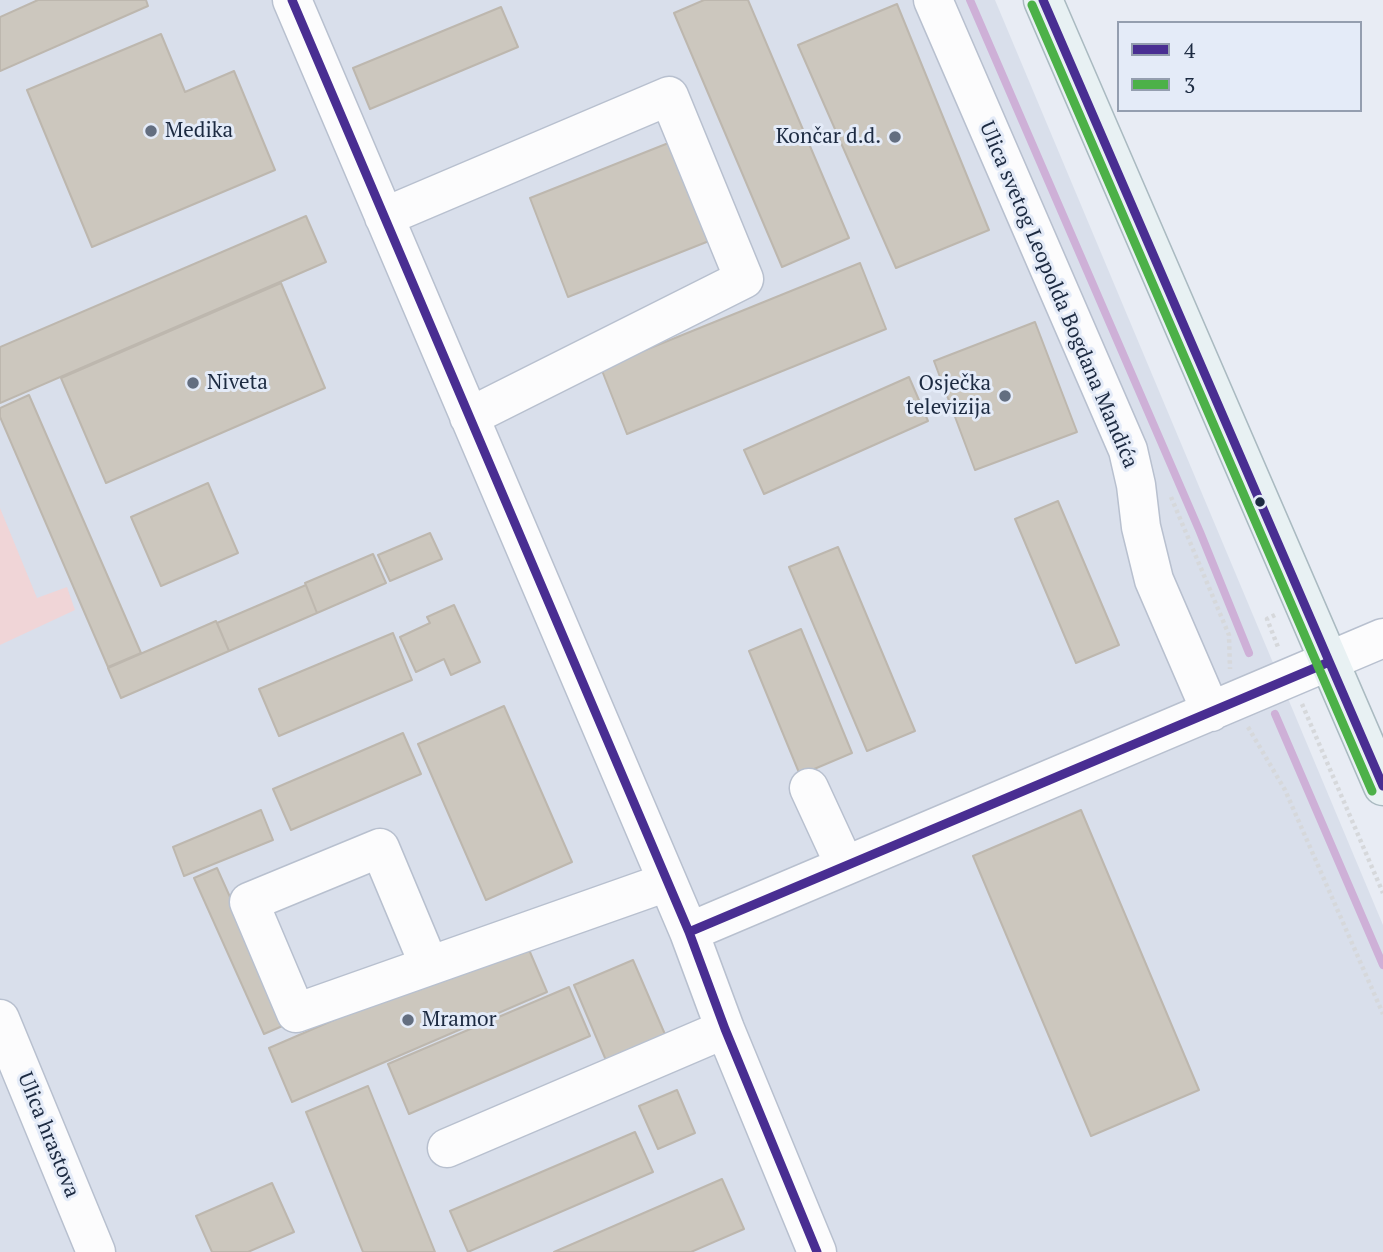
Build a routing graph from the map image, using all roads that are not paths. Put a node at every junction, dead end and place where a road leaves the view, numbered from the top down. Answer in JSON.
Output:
{"nodes":[{"id":1,"x":292,"y":0,"type":"edge"},
{"id":2,"x":933,"y":0,"type":"edge"},
{"id":3,"x":1043,"y":0,"type":"edge"},
{"id":4,"x":384,"y":217,"type":"junction"},
{"id":5,"x":469,"y":417,"type":"junction"},
{"id":6,"x":1383,"y":638,"type":"edge"},
{"id":7,"x":1329,"y":662,"type":"junction"},
{"id":8,"x":1211,"y":712,"type":"junction"},
{"id":9,"x":1383,"y":786,"type":"edge"},
{"id":10,"x":809,"y":788,"type":"dead end"},
{"id":11,"x":845,"y":866,"type":"junction"},
{"id":12,"x":667,"y":882,"type":"junction"},
{"id":13,"x":689,"y":932,"type":"junction"},
{"id":14,"x":429,"y":965,"type":"junction"},
{"id":15,"x":0,"y":1018,"type":"edge"},
{"id":16,"x":725,"y":1028,"type":"junction"},
{"id":17,"x":447,"y":1148,"type":"dead end"},
{"id":18,"x":96,"y":1252,"type":"edge"},
{"id":19,"x":817,"y":1252,"type":"edge"}],
"edges":[{"from":1,"to":4,"type":"street"},
{"from":2,"to":8,"type":"street","name":"Ulica svetog Leopolda Bogdana Mandića"},
{"from":3,"to":7,"type":"main road"},
{"from":4,"to":5,"type":"street"},
{"from":4,"to":5,"type":"street"},
{"from":5,"to":12,"type":"street"},
{"from":6,"to":7,"type":"street"},
{"from":7,"to":8,"type":"street"},
{"from":7,"to":9,"type":"main road"},
{"from":8,"to":11,"type":"street"},
{"from":10,"to":11,"type":"street"},
{"from":11,"to":13,"type":"street"},
{"from":12,"to":13,"type":"street"},
{"from":12,"to":14,"type":"street"},
{"from":13,"to":16,"type":"street"},
{"from":14,"to":14,"type":"street"},
{"from":15,"to":18,"type":"street","name":"Ulica hrastova"},
{"from":16,"to":17,"type":"street"},
{"from":16,"to":19,"type":"street"}]}
